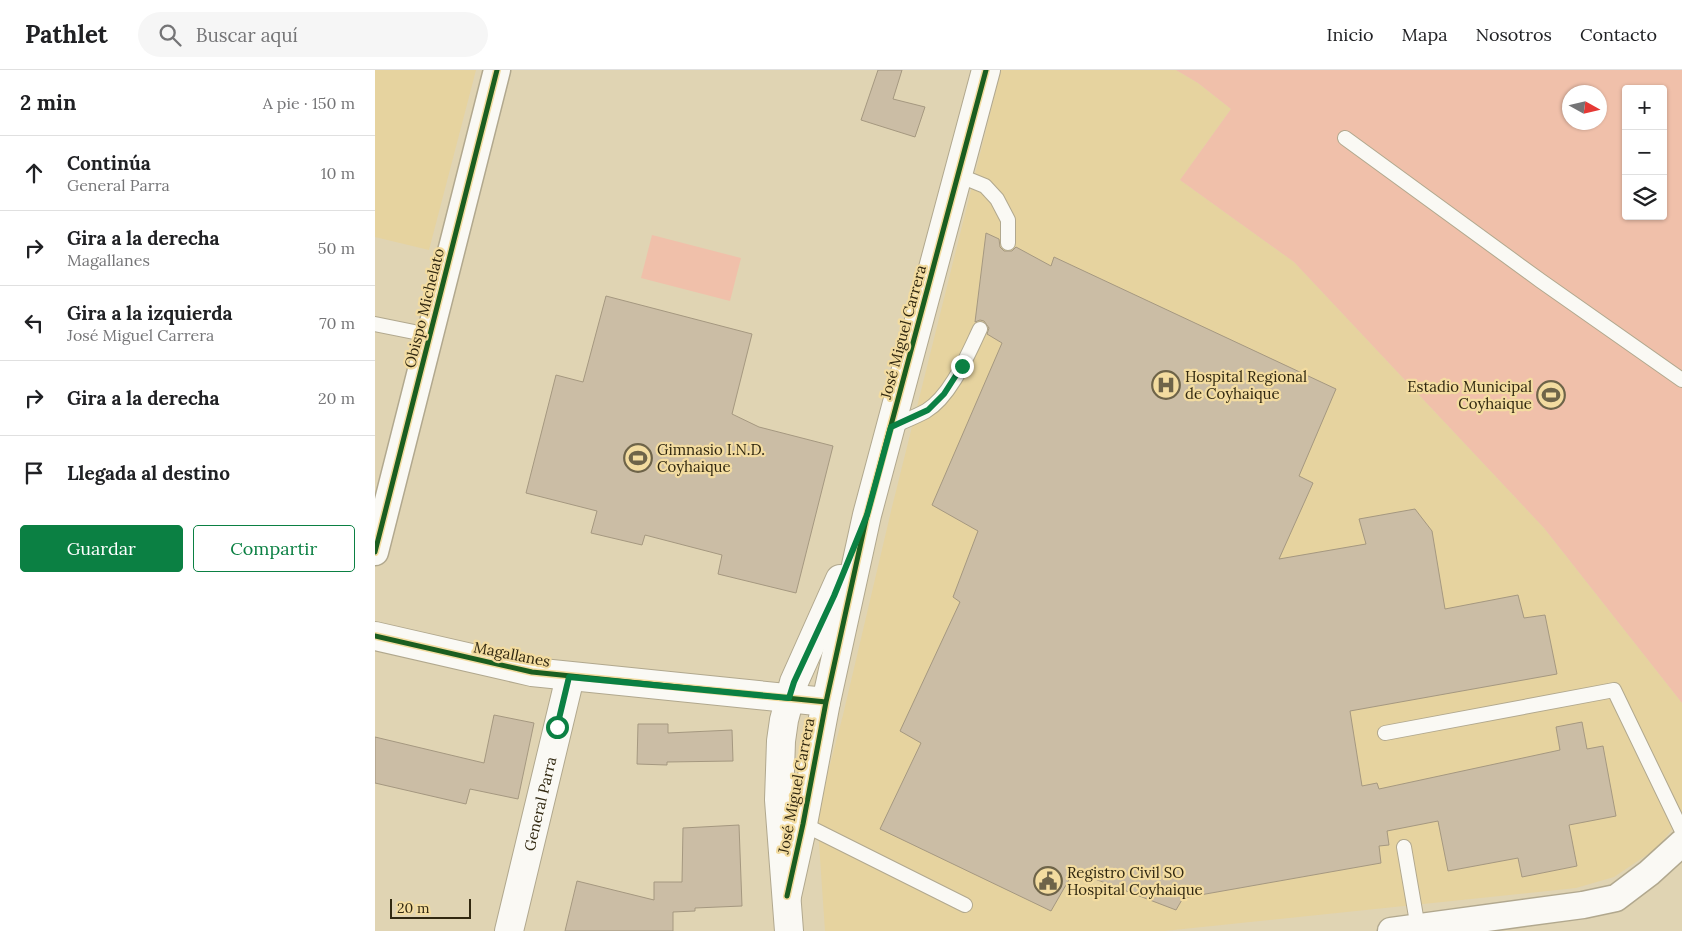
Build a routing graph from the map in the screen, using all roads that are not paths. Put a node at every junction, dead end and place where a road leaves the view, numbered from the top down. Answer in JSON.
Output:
{"nodes":[{"id":1,"x":497,"y":70,"type":"edge"},
{"id":2,"x":986,"y":70,"type":"edge"},
{"id":3,"x":1345,"y":138,"type":"dead end"},
{"id":4,"x":958,"y":175,"type":"junction"},
{"id":5,"x":1009,"y":243,"type":"dead end"},
{"id":6,"x":375,"y":324,"type":"edge"},
{"id":7,"x":980,"y":329,"type":"dead end"},
{"id":8,"x":429,"y":335,"type":"junction"},
{"id":9,"x":1682,"y":380,"type":"edge"},
{"id":10,"x":891,"y":427,"type":"junction"},
{"id":11,"x":867,"y":515,"type":"junction"},
{"id":12,"x":375,"y":552,"type":"edge"},
{"id":13,"x":375,"y":636,"type":"edge"},
{"id":14,"x":569,"y":677,"type":"junction"},
{"id":15,"x":789,"y":698,"type":"junction"},
{"id":16,"x":826,"y":702,"type":"junction"},
{"id":17,"x":1385,"y":733,"type":"dead end"},
{"id":18,"x":803,"y":824,"type":"junction"},
{"id":19,"x":1682,"y":831,"type":"edge"},
{"id":20,"x":1682,"y":843,"type":"edge"},
{"id":21,"x":1404,"y":847,"type":"dead end"},
{"id":22,"x":787,"y":896,"type":"junction"},
{"id":23,"x":965,"y":904,"type":"dead end"},
{"id":24,"x":1418,"y":928,"type":"junction"},
{"id":25,"x":509,"y":931,"type":"edge"},
{"id":26,"x":789,"y":931,"type":"edge"},
{"id":27,"x":1391,"y":931,"type":"edge"}],
"edges":[{"from":1,"to":8,"type":"street","name":"Obispo Michelato"},
{"from":2,"to":4,"type":"street","name":"José Miguel Carrera"},
{"from":3,"to":9,"type":"lane"},
{"from":4,"to":5,"type":"lane"},
{"from":4,"to":10,"type":"street","name":"José Miguel Carrera"},
{"from":6,"to":8,"type":"lane"},
{"from":7,"to":10,"type":"lane"},
{"from":8,"to":12,"type":"street","name":"Obispo Michelato"},
{"from":10,"to":11,"type":"street","name":"José Miguel Carrera"},
{"from":11,"to":15,"type":"street","name":"José Miguel Carrera"},
{"from":11,"to":16,"type":"street","name":"José Miguel Carrera"},
{"from":13,"to":14,"type":"street","name":"Magallanes"},
{"from":14,"to":15,"type":"street","name":"Magallanes"},
{"from":14,"to":25,"type":"street","name":"General Parra"},
{"from":15,"to":16,"type":"street","name":"Magallanes"},
{"from":15,"to":22,"type":"street","name":"José Miguel Carrera"},
{"from":16,"to":18,"type":"street","name":"José Miguel Carrera"},
{"from":17,"to":19,"type":"lane"},
{"from":18,"to":22,"type":"street","name":"José Miguel Carrera"},
{"from":18,"to":23,"type":"lane"},
{"from":20,"to":24,"type":"street"},
{"from":21,"to":24,"type":"lane"},
{"from":22,"to":26,"type":"street","name":"José Miguel Carrera"},
{"from":24,"to":27,"type":"street"}]}
